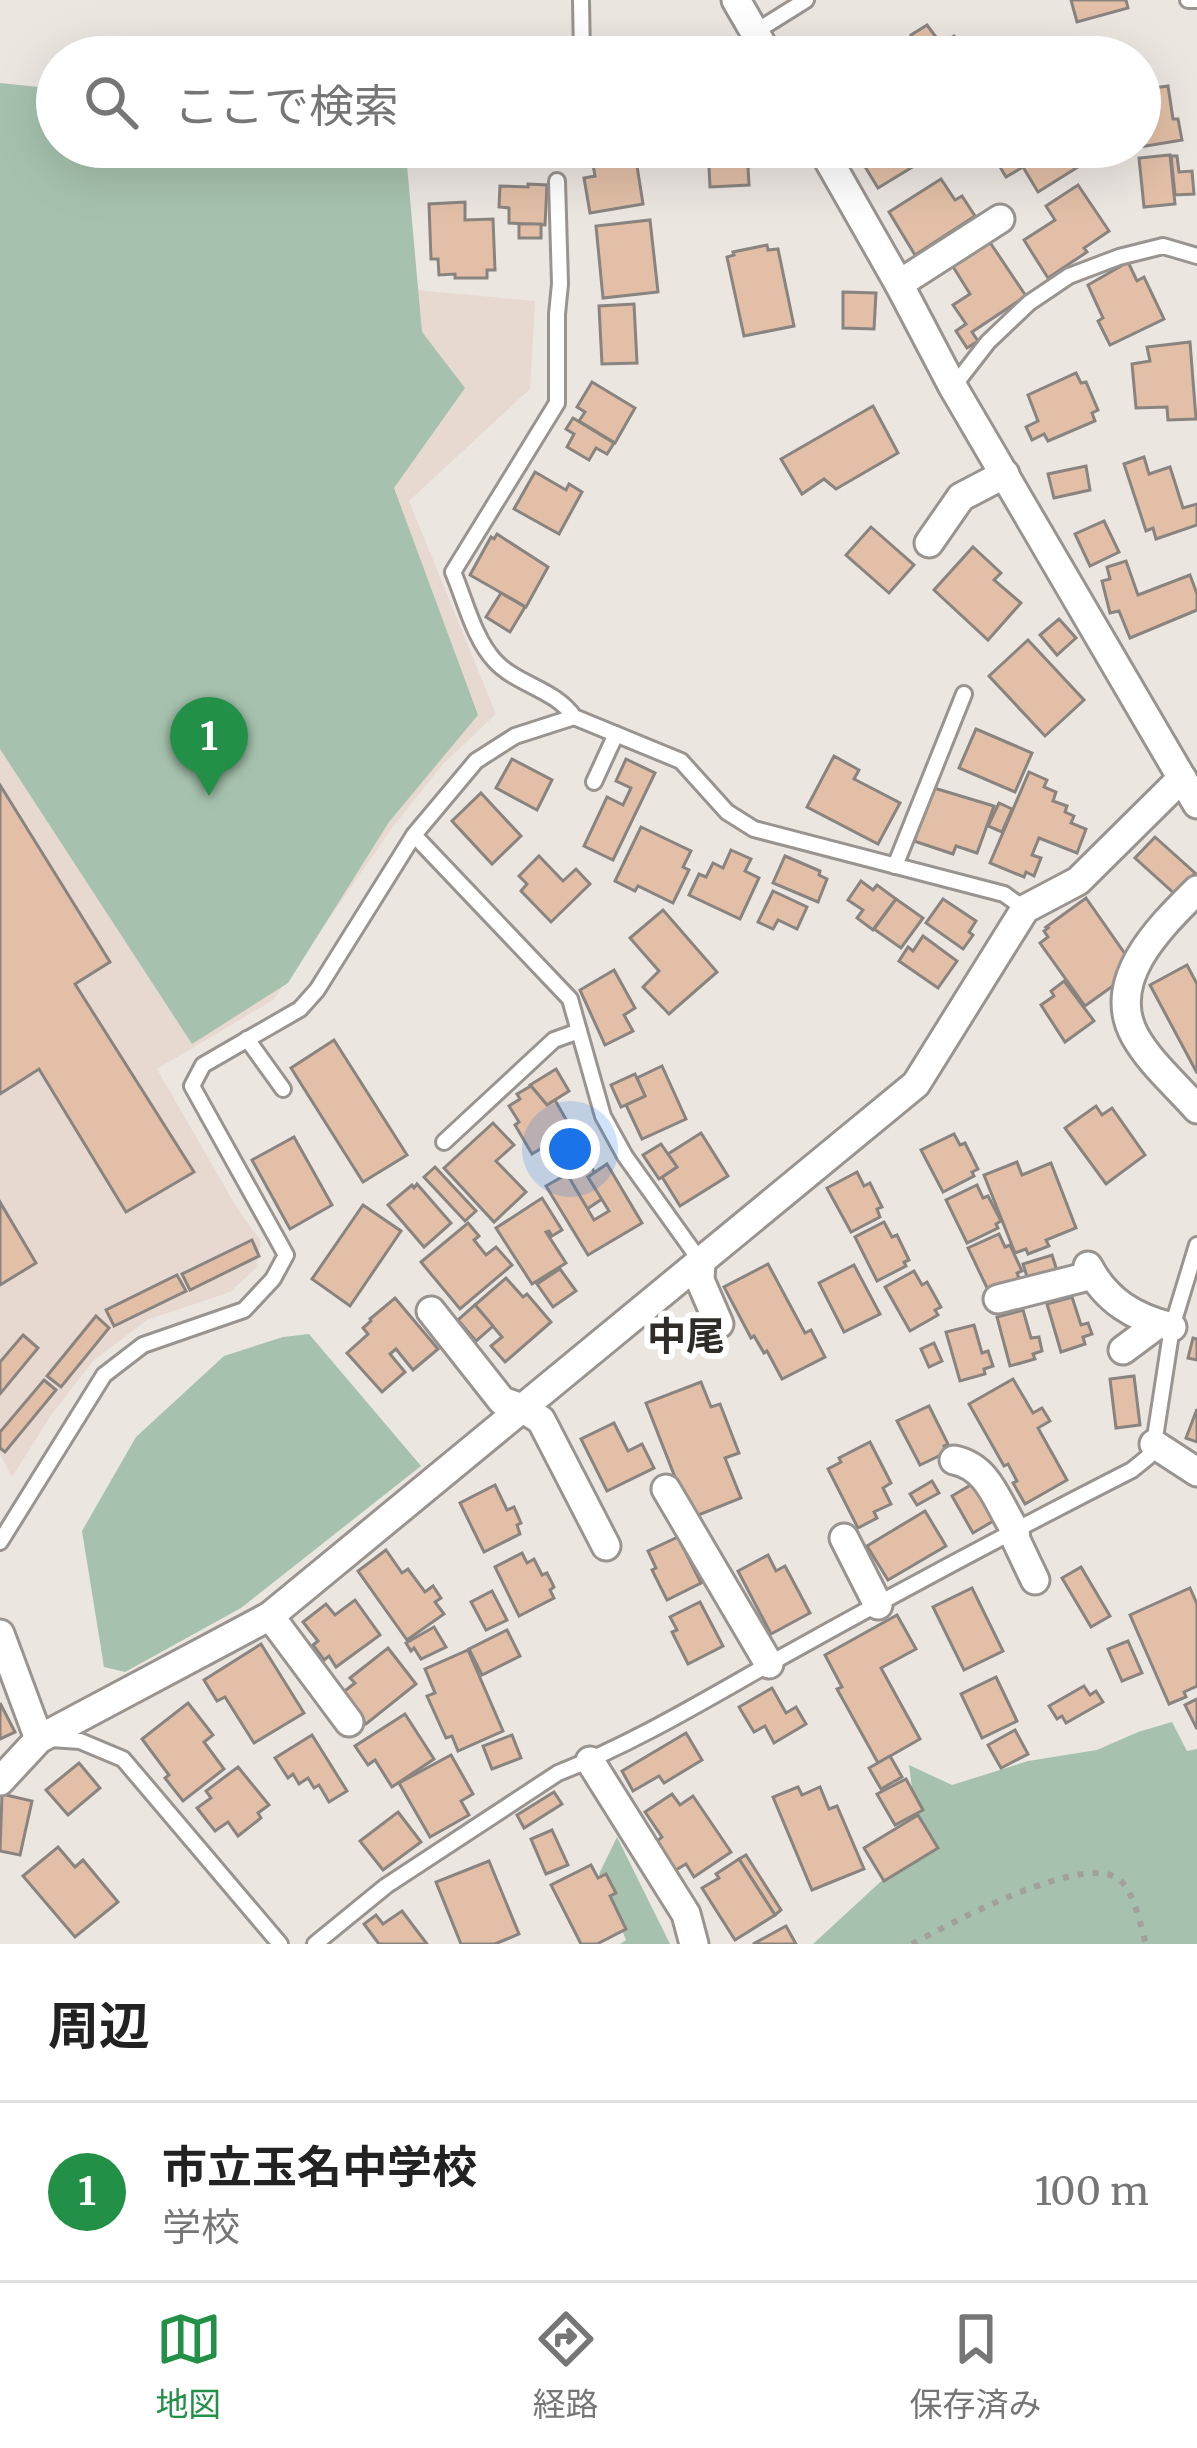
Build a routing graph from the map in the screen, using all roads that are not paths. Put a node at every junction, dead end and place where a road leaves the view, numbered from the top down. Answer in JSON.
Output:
{"nodes":[{"id":1,"x":581,"y":0,"type":"edge"},
{"id":2,"x":736,"y":0,"type":"edge"},
{"id":3,"x":806,"y":0,"type":"edge"},
{"id":4,"x":1188,"y":0,"type":"edge"},
{"id":5,"x":1197,"y":0,"type":"edge"},
{"id":6,"x":582,"y":36,"type":"edge"},
{"id":7,"x":757,"y":36,"type":"edge"},
{"id":8,"x":771,"y":36,"type":"edge"},
{"id":9,"x":833,"y":168,"type":"edge"},
{"id":10,"x":556,"y":181,"type":"dead end"},
{"id":11,"x":1000,"y":219,"type":"dead end"},
{"id":12,"x":1197,"y":256,"type":"edge"},
{"id":13,"x":899,"y":284,"type":"junction"},
{"id":14,"x":953,"y":387,"type":"junction"},
{"id":15,"x":1004,"y":474,"type":"junction"},
{"id":16,"x":929,"y":543,"type":"dead end"},
{"id":17,"x":964,"y":694,"type":"dead end"},
{"id":18,"x":574,"y":717,"type":"junction"},
{"id":19,"x":616,"y":734,"type":"junction"},
{"id":20,"x":1182,"y":778,"type":"junction"},
{"id":21,"x":593,"y":782,"type":"dead end"},
{"id":22,"x":1197,"y":803,"type":"edge"},
{"id":23,"x":414,"y":835,"type":"junction"},
{"id":24,"x":895,"y":866,"type":"junction"},
{"id":25,"x":1197,"y":890,"type":"edge"},
{"id":26,"x":1024,"y":909,"type":"junction"},
{"id":27,"x":579,"y":1031,"type":"junction"},
{"id":28,"x":247,"y":1040,"type":"junction"},
{"id":29,"x":283,"y":1089,"type":"dead end"},
{"id":30,"x":1197,"y":1109,"type":"edge"},
{"id":31,"x":444,"y":1142,"type":"dead end"},
{"id":32,"x":1197,"y":1245,"type":"edge"},
{"id":33,"x":700,"y":1262,"type":"junction"},
{"id":34,"x":998,"y":1299,"type":"dead end"},
{"id":35,"x":431,"y":1311,"type":"dead end"},
{"id":36,"x":719,"y":1324,"type":"dead end"},
{"id":37,"x":1165,"y":1326,"type":"junction"},
{"id":38,"x":1123,"y":1350,"type":"dead end"},
{"id":39,"x":522,"y":1408,"type":"junction"},
{"id":40,"x":1154,"y":1444,"type":"junction"},
{"id":41,"x":954,"y":1460,"type":"dead end"},
{"id":42,"x":1197,"y":1472,"type":"edge"},
{"id":43,"x":666,"y":1490,"type":"dead end"},
{"id":44,"x":1015,"y":1530,"type":"junction"},
{"id":45,"x":844,"y":1538,"type":"dead end"},
{"id":46,"x":0,"y":1542,"type":"edge"},
{"id":47,"x":606,"y":1546,"type":"dead end"},
{"id":48,"x":1034,"y":1580,"type":"dead end"},
{"id":49,"x":878,"y":1605,"type":"junction"},
{"id":50,"x":270,"y":1616,"type":"junction"},
{"id":51,"x":0,"y":1634,"type":"edge"},
{"id":52,"x":769,"y":1664,"type":"junction"},
{"id":53,"x":350,"y":1722,"type":"dead end"},
{"id":54,"x":39,"y":1739,"type":"junction"},
{"id":55,"x":590,"y":1761,"type":"junction"},
{"id":56,"x":0,"y":1781,"type":"edge"},
{"id":57,"x":280,"y":1944,"type":"edge"},
{"id":58,"x":315,"y":1944,"type":"edge"},
{"id":59,"x":694,"y":1944,"type":"edge"}],
"edges":[{"from":1,"to":6,"type":"lane"},
{"from":2,"to":7,"type":"street"},
{"from":3,"to":8,"type":"lane"},
{"from":4,"to":5,"type":"lane"},
{"from":9,"to":13,"type":"street"},
{"from":10,"to":18,"type":"lane"},
{"from":11,"to":13,"type":"street"},
{"from":12,"to":14,"type":"lane"},
{"from":13,"to":14,"type":"street"},
{"from":14,"to":15,"type":"street"},
{"from":15,"to":16,"type":"street"},
{"from":15,"to":20,"type":"street"},
{"from":17,"to":24,"type":"lane"},
{"from":18,"to":19,"type":"lane"},
{"from":18,"to":23,"type":"lane"},
{"from":19,"to":21,"type":"lane"},
{"from":19,"to":24,"type":"lane"},
{"from":20,"to":22,"type":"street"},
{"from":20,"to":26,"type":"street"},
{"from":23,"to":27,"type":"lane"},
{"from":23,"to":28,"type":"lane"},
{"from":24,"to":26,"type":"lane"},
{"from":25,"to":30,"type":"street"},
{"from":26,"to":33,"type":"street"},
{"from":27,"to":31,"type":"lane"},
{"from":27,"to":33,"type":"lane"},
{"from":28,"to":29,"type":"lane"},
{"from":28,"to":46,"type":"lane"},
{"from":32,"to":37,"type":"lane"},
{"from":33,"to":36,"type":"street"},
{"from":33,"to":39,"type":"street"},
{"from":34,"to":37,"type":"street"},
{"from":35,"to":39,"type":"street"},
{"from":37,"to":38,"type":"street"},
{"from":37,"to":40,"type":"lane"},
{"from":39,"to":47,"type":"street"},
{"from":39,"to":50,"type":"street"},
{"from":40,"to":42,"type":"street"},
{"from":40,"to":44,"type":"lane"},
{"from":41,"to":44,"type":"street"},
{"from":43,"to":52,"type":"street"},
{"from":44,"to":48,"type":"street"},
{"from":44,"to":49,"type":"lane"},
{"from":45,"to":49,"type":"street"},
{"from":49,"to":52,"type":"lane"},
{"from":50,"to":53,"type":"street"},
{"from":50,"to":54,"type":"street"},
{"from":51,"to":54,"type":"street"},
{"from":52,"to":55,"type":"lane"},
{"from":54,"to":56,"type":"street"},
{"from":54,"to":57,"type":"lane"},
{"from":55,"to":58,"type":"lane"},
{"from":55,"to":59,"type":"street"}]}
